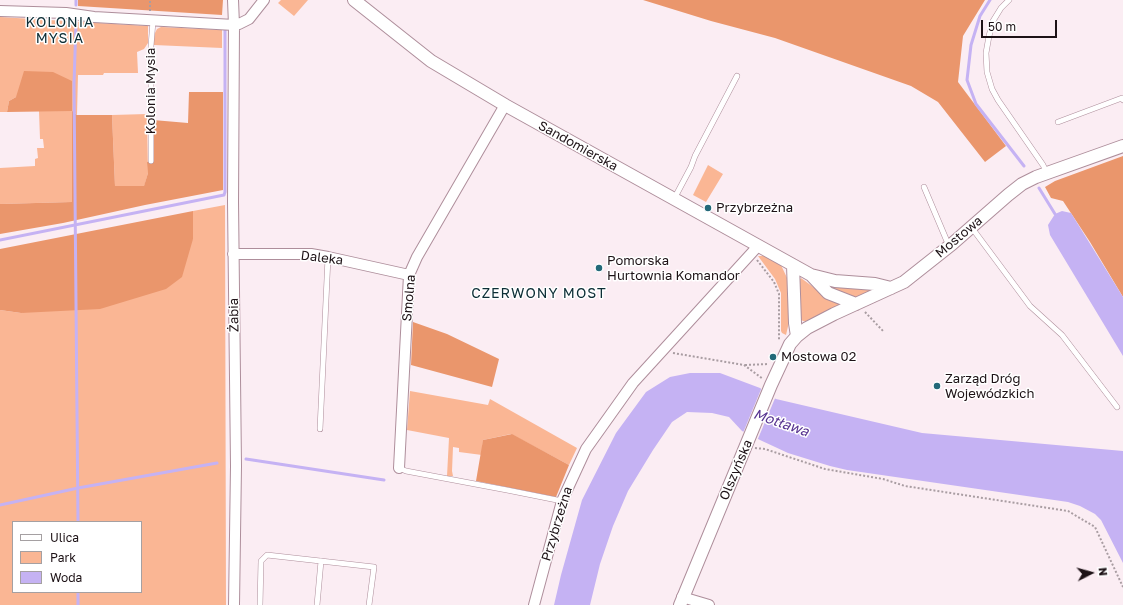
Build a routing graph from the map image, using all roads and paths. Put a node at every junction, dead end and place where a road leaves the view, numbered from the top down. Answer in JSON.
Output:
{"nodes":[{"id":1,"x":233,"y":0,"type":"edge"},
{"id":2,"x":264,"y":0,"type":"edge"},
{"id":3,"x":354,"y":0,"type":"edge"},
{"id":4,"x":1009,"y":0,"type":"edge"},
{"id":5,"x":0,"y":11,"type":"edge"},
{"id":6,"x":153,"y":21,"type":"junction"},
{"id":7,"x":234,"y":25,"type":"junction"},
{"id":8,"x":737,"y":76,"type":"dead end"},
{"id":9,"x":1123,"y":100,"type":"edge"},
{"id":10,"x":505,"y":105,"type":"junction"},
{"id":11,"x":1058,"y":122,"type":"dead end"},
{"id":12,"x":1123,"y":146,"type":"edge"},
{"id":13,"x":151,"y":161,"type":"dead end"},
{"id":14,"x":1047,"y":173,"type":"junction"},
{"id":15,"x":924,"y":187,"type":"dead end"},
{"id":16,"x":674,"y":199,"type":"junction"},
{"id":17,"x":971,"y":227,"type":"junction"},
{"id":18,"x":949,"y":246,"type":"junction"},
{"id":19,"x":755,"y":249,"type":"junction"},
{"id":20,"x":234,"y":254,"type":"junction"},
{"id":21,"x":328,"y":257,"type":"junction"},
{"id":22,"x":793,"y":265,"type":"junction"},
{"id":23,"x":409,"y":275,"type":"junction"},
{"id":24,"x":812,"y":276,"type":"junction"},
{"id":25,"x":891,"y":288,"type":"junction"},
{"id":26,"x":860,"y":307,"type":"junction"},
{"id":27,"x":884,"y":332,"type":"dead end"},
{"id":28,"x":797,"y":336,"type":"junction"},
{"id":29,"x":779,"y":347,"type":"dead end"},
{"id":30,"x":662,"y":351,"type":"junction"},
{"id":31,"x":744,"y":365,"type":"junction"},
{"id":32,"x":770,"y":370,"type":"dead end"},
{"id":33,"x":768,"y":383,"type":"junction"},
{"id":34,"x":1117,"y":406,"type":"dead end"},
{"id":35,"x":320,"y":429,"type":"dead end"},
{"id":36,"x":748,"y":443,"type":"junction"},
{"id":37,"x":399,"y":468,"type":"joint"},
{"id":38,"x":562,"y":501,"type":"junction"},
{"id":39,"x":321,"y":561,"type":"junction"},
{"id":40,"x":1123,"y":587,"type":"edge"},
{"id":41,"x":681,"y":601,"type":"edge"},
{"id":42,"x":234,"y":605,"type":"edge"},
{"id":43,"x":260,"y":605,"type":"edge"},
{"id":44,"x":317,"y":605,"type":"edge"},
{"id":45,"x":369,"y":605,"type":"edge"},
{"id":46,"x":534,"y":605,"type":"edge"},
{"id":47,"x":709,"y":605,"type":"edge"}],
"edges":[{"from":1,"to":7,"type":"street","name":"Żabia"},
{"from":2,"to":7,"type":"street"},
{"from":3,"to":10,"type":"street","name":"Sandomierska"},
{"from":4,"to":14,"type":"lane"},
{"from":5,"to":6,"type":"street"},
{"from":6,"to":7,"type":"street"},
{"from":6,"to":13,"type":"lane","name":"Kolonia Mysia"},
{"from":7,"to":20,"type":"street","name":"Żabia"},
{"from":8,"to":16,"type":"lane"},
{"from":9,"to":11,"type":"lane"},
{"from":10,"to":16,"type":"street","name":"Sandomierska"},
{"from":10,"to":23,"type":"street","name":"Smolna"},
{"from":12,"to":14,"type":"street","name":"Mostowa"},
{"from":14,"to":17,"type":"street","name":"Mostowa"},
{"from":15,"to":18,"type":"lane"},
{"from":16,"to":19,"type":"street","name":"Sandomierska"},
{"from":17,"to":18,"type":"street","name":"Mostowa"},
{"from":17,"to":34,"type":"lane"},
{"from":18,"to":25,"type":"street","name":"Mostowa"},
{"from":19,"to":22,"type":"street","name":"Sandomierska"},
{"from":19,"to":29,"type":"path"},
{"from":19,"to":30,"type":"street","name":"Przybrzeżna"},
{"from":20,"to":21,"type":"street","name":"Daleka"},
{"from":20,"to":42,"type":"street","name":"Żabia"},
{"from":21,"to":23,"type":"street","name":"Daleka"},
{"from":21,"to":35,"type":"lane"},
{"from":22,"to":24,"type":"street","name":"Sandomierska"},
{"from":22,"to":28,"type":"street"},
{"from":23,"to":37,"type":"street","name":"Smolna"},
{"from":24,"to":25,"type":"street","name":"Sandomierska"},
{"from":24,"to":26,"type":"street","name":"Sandomierska"},
{"from":25,"to":26,"type":"street","name":"Mostowa"},
{"from":26,"to":27,"type":"path"},
{"from":26,"to":28,"type":"street","name":"Mostowa"},
{"from":28,"to":33,"type":"street","name":"Olszyńska"},
{"from":30,"to":31,"type":"path"},
{"from":30,"to":38,"type":"street","name":"Przybrzeżna"},
{"from":31,"to":32,"type":"path"},
{"from":31,"to":33,"type":"path"},
{"from":33,"to":36,"type":"street","name":"Olszyńska"},
{"from":36,"to":40,"type":"path"},
{"from":36,"to":41,"type":"street","name":"Olszyńska"},
{"from":37,"to":38,"type":"lane"},
{"from":38,"to":46,"type":"street","name":"Przybrzeżna"},
{"from":39,"to":43,"type":"lane"},
{"from":39,"to":44,"type":"lane"},
{"from":39,"to":45,"type":"lane"},
{"from":41,"to":47,"type":"street"}]}
